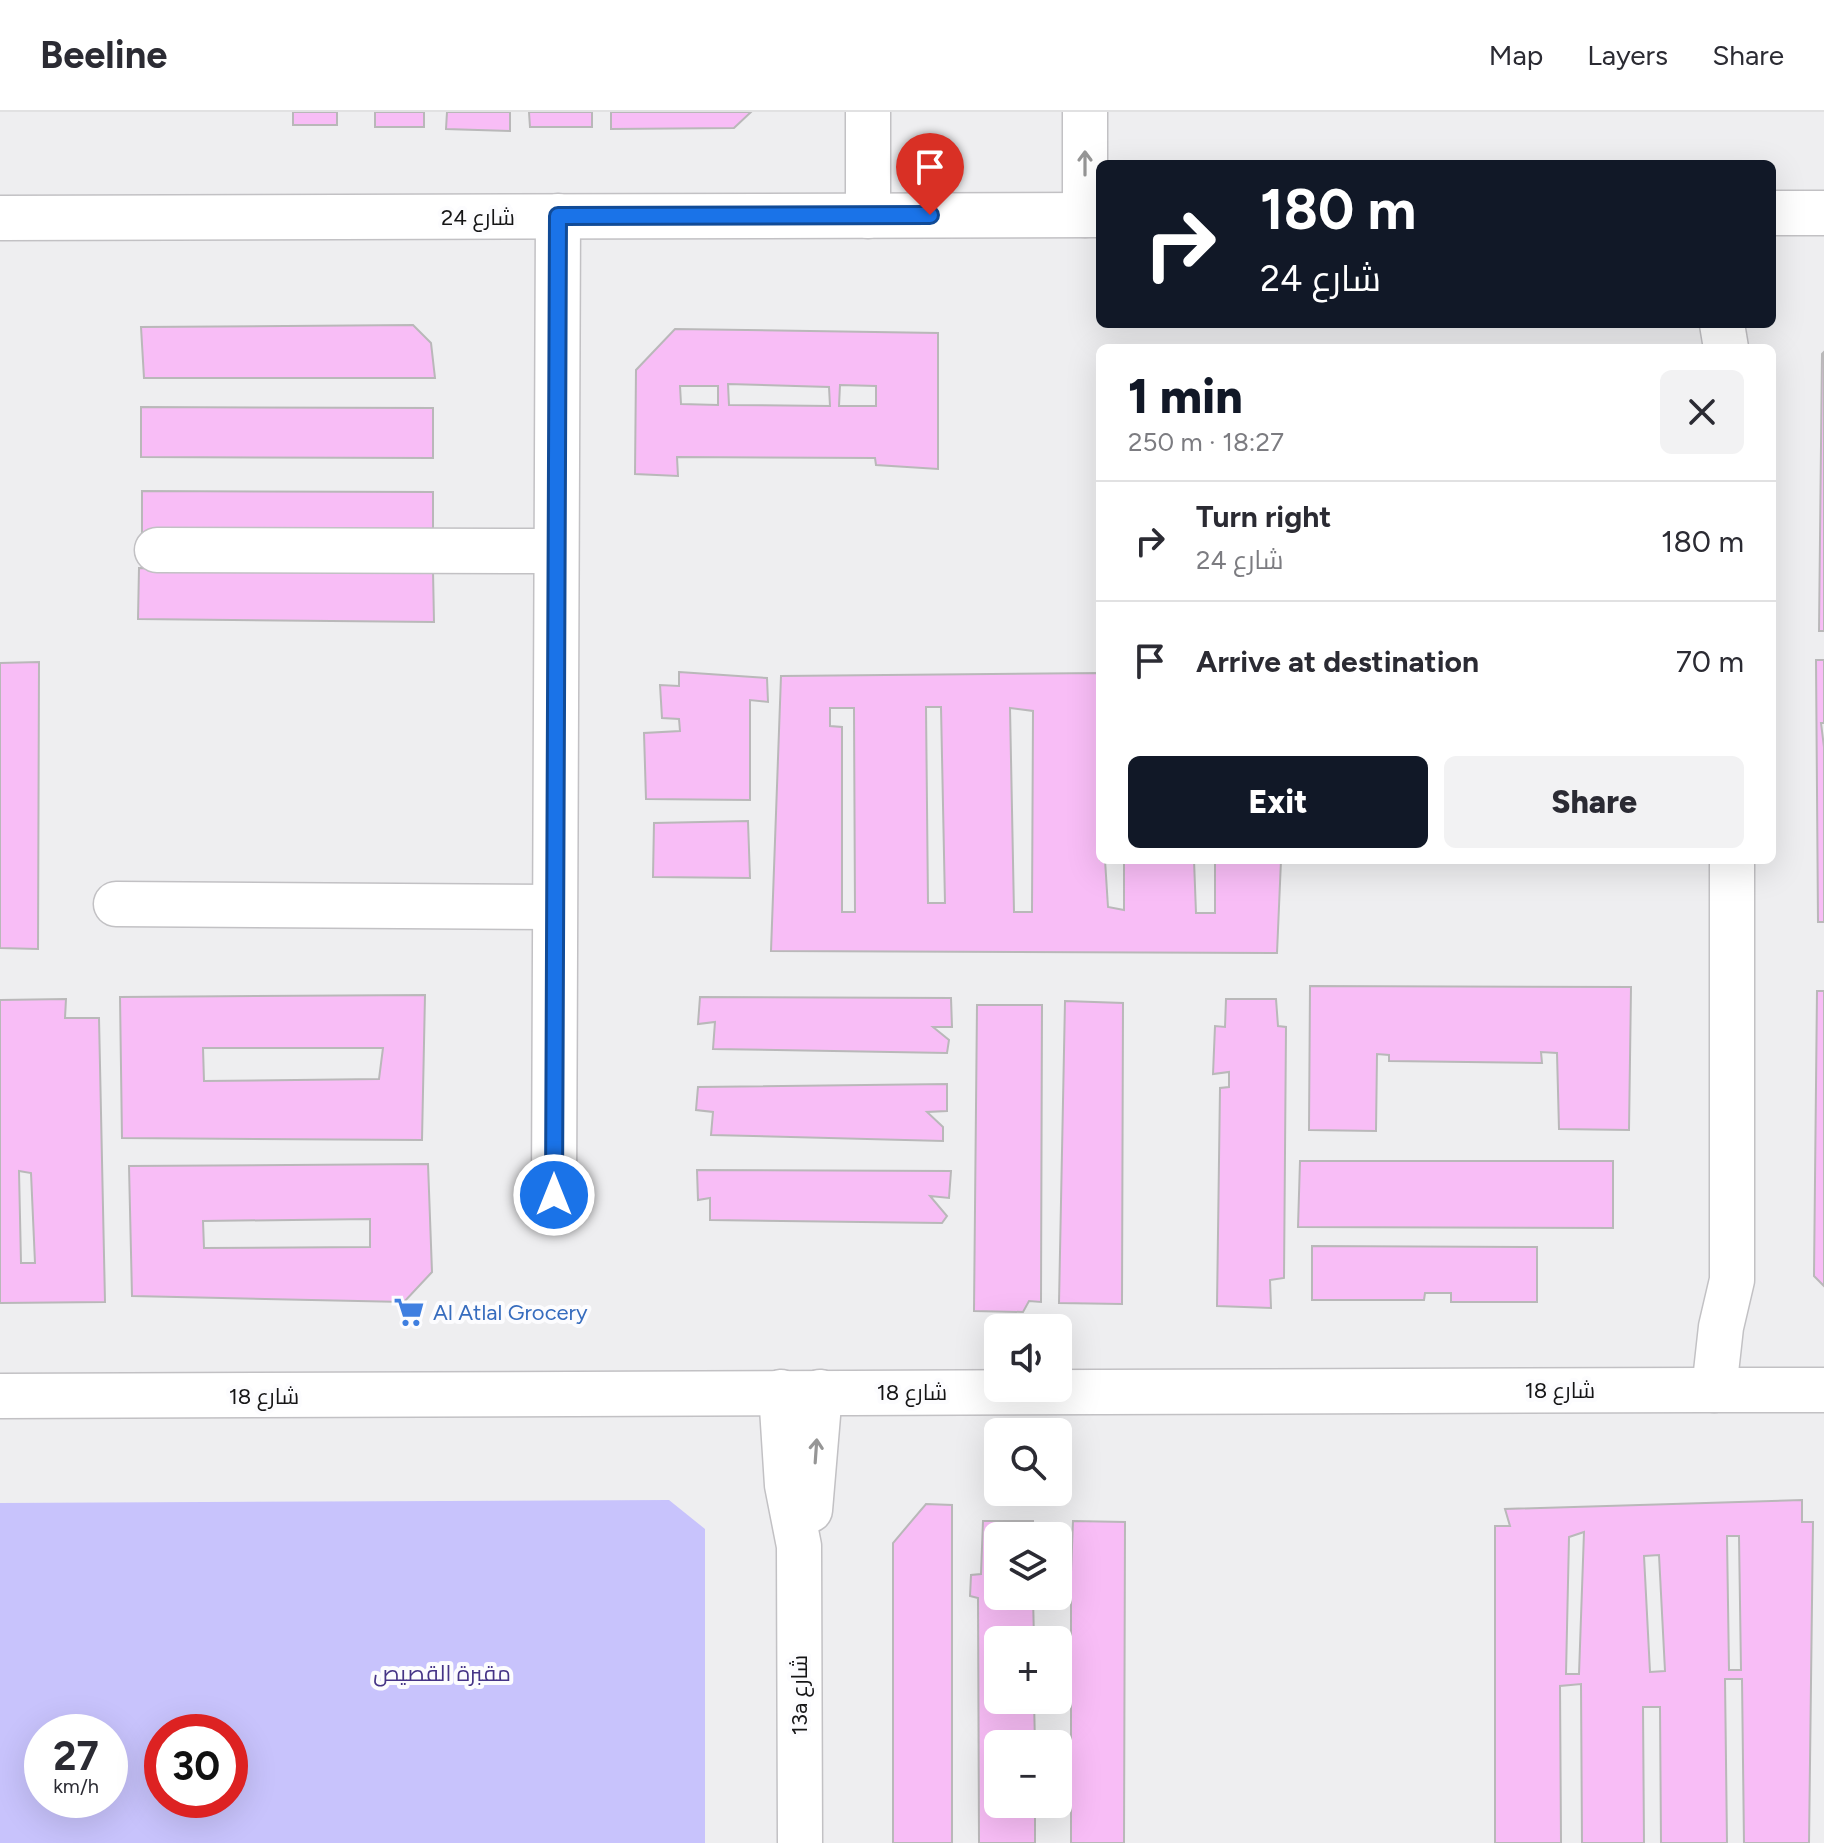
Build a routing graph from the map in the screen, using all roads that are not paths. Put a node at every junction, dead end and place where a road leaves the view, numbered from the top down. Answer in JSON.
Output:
{"nodes":[{"id":1,"x":868,"y":112,"type":"edge"},
{"id":2,"x":1085,"y":112,"type":"edge"},
{"id":3,"x":1776,"y":213,"type":"edge"},
{"id":4,"x":1824,"y":213,"type":"edge"},
{"id":5,"x":1092,"y":215,"type":"edge"},
{"id":6,"x":558,"y":216,"type":"junction"},
{"id":7,"x":868,"y":216,"type":"junction"},
{"id":8,"x":0,"y":218,"type":"edge"},
{"id":9,"x":157,"y":550,"type":"dead end"},
{"id":10,"x":556,"y":551,"type":"junction"},
{"id":11,"x":1732,"y":864,"type":"edge"},
{"id":12,"x":116,"y":904,"type":"dead end"},
{"id":13,"x":553,"y":907,"type":"junction"},
{"id":14,"x":554,"y":1195,"type":"dead end"},
{"id":15,"x":1730,"y":1390,"type":"junction"},
{"id":16,"x":1824,"y":1390,"type":"edge"},
{"id":17,"x":800,"y":1392,"type":"junction"},
{"id":18,"x":0,"y":1396,"type":"edge"},
{"id":19,"x":800,"y":1843,"type":"edge"}],
"edges":[{"from":1,"to":7,"type":"street"},
{"from":5,"to":2,"type":"street","one_way":true},
{"from":3,"to":4,"type":"street"},
{"from":5,"to":7,"type":"street","name":"شارع 24"},
{"from":6,"to":7,"type":"street","name":"شارع 24"},
{"from":6,"to":8,"type":"street","name":"شارع 24"},
{"from":6,"to":10,"type":"street"},
{"from":9,"to":10,"type":"street"},
{"from":10,"to":13,"type":"street"},
{"from":11,"to":15,"type":"street"},
{"from":12,"to":13,"type":"street"},
{"from":13,"to":14,"type":"street"},
{"from":15,"to":16,"type":"street","name":"شارع 18"},
{"from":15,"to":17,"type":"street","name":"شارع 18"},
{"from":17,"to":18,"type":"street","name":"شارع 18"},
{"from":17,"to":19,"type":"street","name":"13a شارع"}]}
